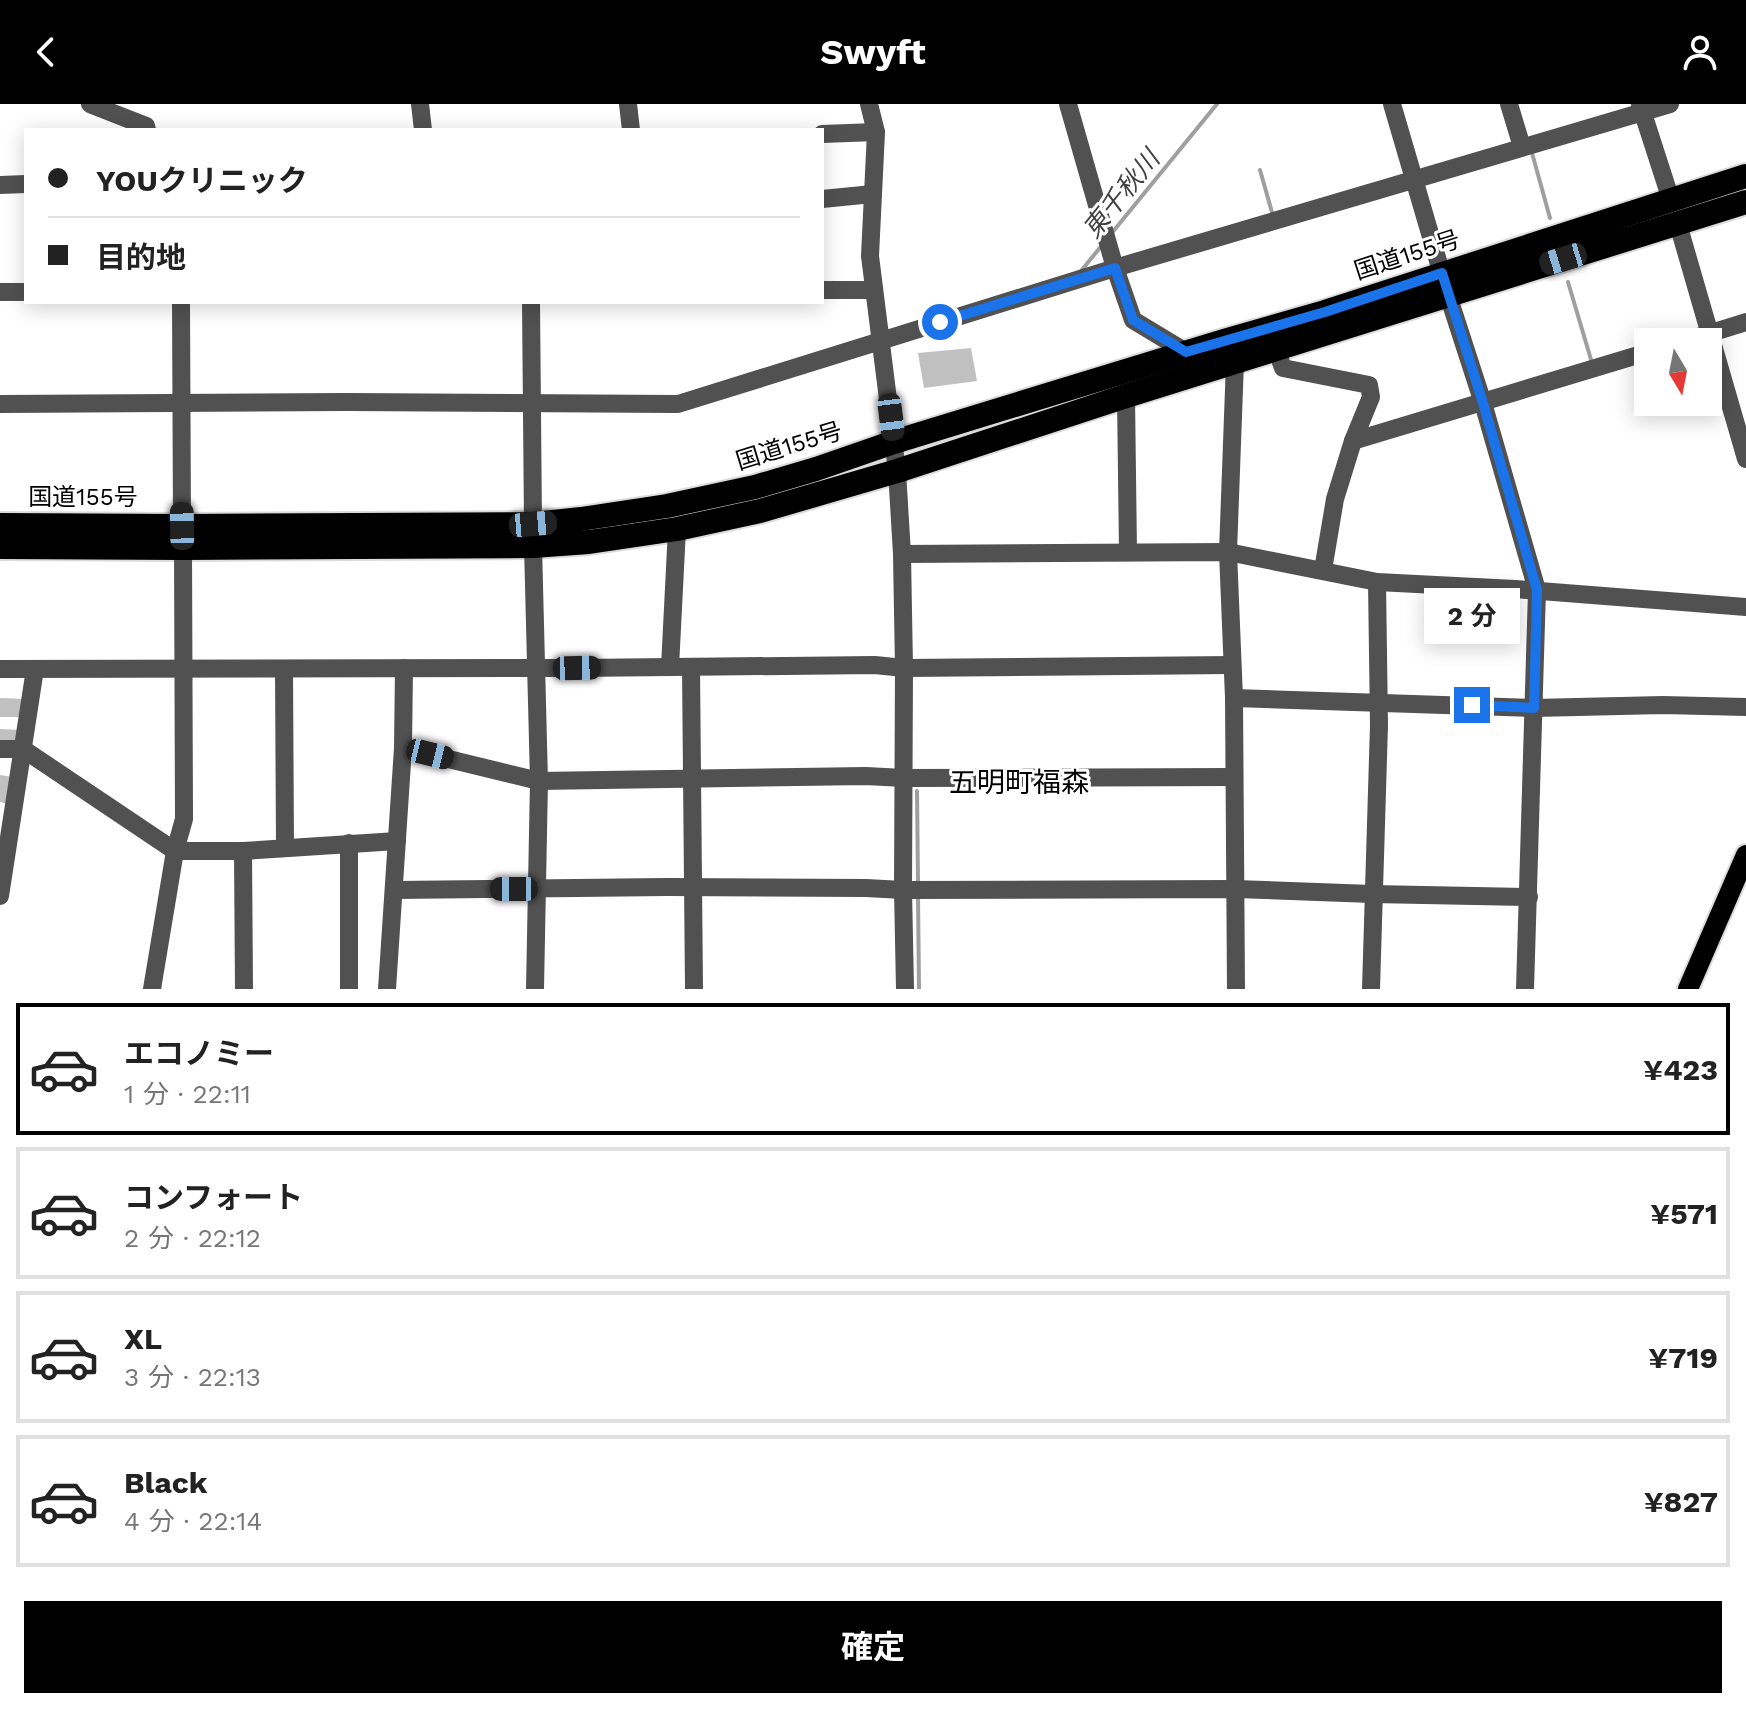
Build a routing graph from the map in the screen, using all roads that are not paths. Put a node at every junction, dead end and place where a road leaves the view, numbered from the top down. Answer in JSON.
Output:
{"nodes":[{"id":1,"x":90,"y":104,"type":"edge"},
{"id":2,"x":420,"y":104,"type":"edge"},
{"id":3,"x":628,"y":104,"type":"edge"},
{"id":4,"x":869,"y":104,"type":"edge"},
{"id":5,"x":1068,"y":104,"type":"edge"},
{"id":6,"x":1392,"y":104,"type":"edge"},
{"id":7,"x":1509,"y":104,"type":"edge"},
{"id":8,"x":1670,"y":104,"type":"edge"},
{"id":9,"x":1641,"y":108,"type":"edge"},
{"id":10,"x":146,"y":128,"type":"edge"},
{"id":11,"x":423,"y":128,"type":"edge"},
{"id":12,"x":631,"y":128,"type":"edge"},
{"id":13,"x":876,"y":132,"type":"junction"},
{"id":14,"x":824,"y":134,"type":"edge"},
{"id":15,"x":1522,"y":147,"type":"junction"},
{"id":16,"x":1746,"y":176,"type":"edge"},
{"id":17,"x":1413,"y":179,"type":"junction"},
{"id":18,"x":24,"y":184,"type":"edge"},
{"id":19,"x":0,"y":185,"type":"edge"},
{"id":20,"x":873,"y":194,"type":"junction"},
{"id":21,"x":824,"y":199,"type":"edge"},
{"id":22,"x":1671,"y":200,"type":"junction"},
{"id":23,"x":1746,"y":202,"type":"edge"},
{"id":24,"x":1678,"y":224,"type":"junction"},
{"id":25,"x":1115,"y":268,"type":"junction"},
{"id":26,"x":1445,"y":284,"type":"junction"},
{"id":27,"x":824,"y":290,"type":"edge"},
{"id":28,"x":874,"y":290,"type":"junction"},
{"id":29,"x":0,"y":292,"type":"edge"},
{"id":30,"x":24,"y":292,"type":"edge"},
{"id":31,"x":181,"y":304,"type":"edge"},
{"id":32,"x":531,"y":304,"type":"edge"},
{"id":33,"x":1746,"y":322,"type":"edge"},
{"id":34,"x":1709,"y":328,"type":"edge"},
{"id":35,"x":1722,"y":330,"type":"edge"},
{"id":36,"x":881,"y":340,"type":"junction"},
{"id":37,"x":1276,"y":349,"type":"junction"},
{"id":38,"x":1186,"y":352,"type":"junction"},
{"id":39,"x":1634,"y":356,"type":"edge"},
{"id":40,"x":1235,"y":362,"type":"junction"},
{"id":41,"x":1722,"y":373,"type":"edge"},
{"id":42,"x":1126,"y":396,"type":"junction"},
{"id":43,"x":181,"y":402,"type":"junction"},
{"id":44,"x":531,"y":403,"type":"junction"},
{"id":45,"x":1483,"y":403,"type":"junction"},
{"id":46,"x":0,"y":404,"type":"edge"},
{"id":47,"x":1353,"y":441,"type":"junction"},
{"id":48,"x":894,"y":442,"type":"junction"},
{"id":49,"x":1746,"y":459,"type":"edge"},
{"id":50,"x":897,"y":471,"type":"junction"},
{"id":51,"x":0,"y":525,"type":"edge"},
{"id":52,"x":677,"y":529,"type":"junction"},
{"id":53,"x":533,"y":535,"type":"junction"},
{"id":54,"x":182,"y":537,"type":"junction"},
{"id":55,"x":0,"y":547,"type":"edge"},
{"id":56,"x":1128,"y":552,"type":"junction"},
{"id":57,"x":1228,"y":552,"type":"junction"},
{"id":58,"x":902,"y":554,"type":"junction"},
{"id":59,"x":1323,"y":570,"type":"junction"},
{"id":60,"x":1377,"y":582,"type":"junction"},
{"id":61,"x":1537,"y":590,"type":"junction"},
{"id":62,"x":1746,"y":607,"type":"edge"},
{"id":63,"x":1232,"y":665,"type":"junction"},
{"id":64,"x":670,"y":667,"type":"junction"},
{"id":65,"x":691,"y":667,"type":"junction"},
{"id":66,"x":404,"y":668,"type":"junction"},
{"id":67,"x":537,"y":668,"type":"junction"},
{"id":68,"x":904,"y":668,"type":"junction"},
{"id":69,"x":0,"y":669,"type":"edge"},
{"id":70,"x":35,"y":669,"type":"junction"},
{"id":71,"x":284,"y":669,"type":"junction"},
{"id":72,"x":182,"y":670,"type":"junction"},
{"id":73,"x":1234,"y":698,"type":"junction"},
{"id":74,"x":1378,"y":702,"type":"junction"},
{"id":75,"x":1746,"y":707,"type":"edge"},
{"id":76,"x":1534,"y":708,"type":"junction"},
{"id":77,"x":403,"y":748,"type":"junction"},
{"id":78,"x":0,"y":749,"type":"edge"},
{"id":79,"x":23,"y":749,"type":"junction"},
{"id":80,"x":1234,"y":777,"type":"junction"},
{"id":81,"x":691,"y":778,"type":"junction"},
{"id":82,"x":904,"y":778,"type":"junction"},
{"id":83,"x":539,"y":781,"type":"junction"},
{"id":84,"x":397,"y":841,"type":"junction"},
{"id":85,"x":349,"y":843,"type":"junction"},
{"id":86,"x":285,"y":848,"type":"junction"},
{"id":87,"x":175,"y":851,"type":"junction"},
{"id":88,"x":243,"y":851,"type":"junction"},
{"id":89,"x":1746,"y":855,"type":"edge"},
{"id":90,"x":692,"y":887,"type":"junction"},
{"id":91,"x":536,"y":889,"type":"junction"},
{"id":92,"x":1236,"y":889,"type":"junction"},
{"id":93,"x":394,"y":890,"type":"junction"},
{"id":94,"x":903,"y":890,"type":"junction"},
{"id":95,"x":1372,"y":894,"type":"junction"},
{"id":96,"x":0,"y":896,"type":"edge"},
{"id":97,"x":1529,"y":897,"type":"junction"},
{"id":98,"x":152,"y":989,"type":"edge"},
{"id":99,"x":244,"y":989,"type":"edge"},
{"id":100,"x":349,"y":989,"type":"edge"},
{"id":101,"x":387,"y":989,"type":"edge"},
{"id":102,"x":535,"y":989,"type":"edge"},
{"id":103,"x":694,"y":989,"type":"edge"},
{"id":104,"x":905,"y":989,"type":"edge"},
{"id":105,"x":1236,"y":989,"type":"edge"},
{"id":106,"x":1371,"y":989,"type":"edge"},
{"id":107,"x":1525,"y":989,"type":"edge"},
{"id":108,"x":1688,"y":989,"type":"edge"}],
"edges":[{"from":1,"to":10,"type":"street"},
{"from":2,"to":11,"type":"street"},
{"from":3,"to":12,"type":"street"},
{"from":4,"to":13,"type":"street"},
{"from":5,"to":25,"type":"street"},
{"from":6,"to":17,"type":"street"},
{"from":7,"to":15,"type":"street"},
{"from":8,"to":9,"type":"street"},
{"from":9,"to":15,"type":"street"},
{"from":9,"to":22,"type":"street"},
{"from":13,"to":14,"type":"street"},
{"from":13,"to":20,"type":"street"},
{"from":15,"to":17,"type":"street"},
{"from":16,"to":22,"type":"highway","name":"国道155号"},
{"from":17,"to":25,"type":"street"},
{"from":17,"to":26,"type":"street"},
{"from":18,"to":19,"type":"street"},
{"from":20,"to":21,"type":"street"},
{"from":20,"to":28,"type":"street"},
{"from":22,"to":26,"type":"highway","name":"国道155号"},
{"from":23,"to":24,"type":"highway","name":"国道155号"},
{"from":24,"to":26,"type":"highway","name":"国道155号"},
{"from":24,"to":34,"type":"street"},
{"from":25,"to":36,"type":"street"},
{"from":25,"to":38,"type":"street"},
{"from":26,"to":37,"type":"highway","name":"国道155号"},
{"from":26,"to":38,"type":"highway","name":"国道155号"},
{"from":26,"to":45,"type":"street"},
{"from":27,"to":28,"type":"street"},
{"from":28,"to":36,"type":"street"},
{"from":29,"to":30,"type":"street"},
{"from":31,"to":43,"type":"street"},
{"from":32,"to":44,"type":"street"},
{"from":33,"to":35,"type":"street"},
{"from":36,"to":44,"type":"street"},
{"from":36,"to":48,"type":"street"},
{"from":37,"to":40,"type":"highway","name":"国道155号"},
{"from":37,"to":47,"type":"street"},
{"from":38,"to":48,"type":"highway","name":"国道155号"},
{"from":39,"to":45,"type":"street"},
{"from":40,"to":42,"type":"highway","name":"国道155号"},
{"from":40,"to":57,"type":"street"},
{"from":41,"to":49,"type":"street"},
{"from":42,"to":50,"type":"highway","name":"国道155号"},
{"from":42,"to":56,"type":"street"},
{"from":43,"to":44,"type":"street"},
{"from":43,"to":46,"type":"street"},
{"from":43,"to":54,"type":"street"},
{"from":44,"to":53,"type":"street"},
{"from":45,"to":47,"type":"street"},
{"from":45,"to":61,"type":"street"},
{"from":47,"to":59,"type":"street"},
{"from":48,"to":50,"type":"street"},
{"from":48,"to":53,"type":"highway","name":"国道155号"},
{"from":50,"to":52,"type":"highway","name":"国道155号"},
{"from":50,"to":58,"type":"street"},
{"from":51,"to":54,"type":"highway","name":"国道155号"},
{"from":52,"to":53,"type":"highway","name":"国道155号"},
{"from":52,"to":64,"type":"street"},
{"from":53,"to":54,"type":"highway","name":"国道155号"},
{"from":53,"to":67,"type":"street"},
{"from":54,"to":55,"type":"highway","name":"国道155号"},
{"from":54,"to":72,"type":"street"},
{"from":56,"to":57,"type":"street"},
{"from":56,"to":58,"type":"street"},
{"from":57,"to":59,"type":"street"},
{"from":57,"to":63,"type":"street"},
{"from":58,"to":68,"type":"street"},
{"from":59,"to":60,"type":"street"},
{"from":60,"to":61,"type":"street"},
{"from":60,"to":74,"type":"street"},
{"from":61,"to":62,"type":"street"},
{"from":61,"to":76,"type":"street"},
{"from":63,"to":68,"type":"street"},
{"from":63,"to":73,"type":"street"},
{"from":64,"to":65,"type":"street"},
{"from":64,"to":67,"type":"street"},
{"from":65,"to":68,"type":"street"},
{"from":65,"to":81,"type":"street"},
{"from":66,"to":67,"type":"street"},
{"from":66,"to":71,"type":"street"},
{"from":66,"to":77,"type":"street"},
{"from":67,"to":83,"type":"street"},
{"from":68,"to":82,"type":"street"},
{"from":69,"to":70,"type":"street"},
{"from":70,"to":72,"type":"street"},
{"from":70,"to":79,"type":"street"},
{"from":71,"to":72,"type":"street"},
{"from":71,"to":86,"type":"street"},
{"from":72,"to":87,"type":"street"},
{"from":73,"to":74,"type":"street"},
{"from":73,"to":80,"type":"street"},
{"from":74,"to":76,"type":"street"},
{"from":74,"to":95,"type":"street"},
{"from":75,"to":76,"type":"street"},
{"from":76,"to":97,"type":"street"},
{"from":77,"to":83,"type":"street"},
{"from":77,"to":84,"type":"street"},
{"from":78,"to":79,"type":"street"},
{"from":79,"to":87,"type":"street"},
{"from":79,"to":96,"type":"street"},
{"from":80,"to":82,"type":"street"},
{"from":80,"to":92,"type":"street"},
{"from":81,"to":82,"type":"street"},
{"from":81,"to":83,"type":"street"},
{"from":81,"to":90,"type":"street"},
{"from":82,"to":94,"type":"street"},
{"from":83,"to":91,"type":"street"},
{"from":84,"to":85,"type":"street"},
{"from":84,"to":93,"type":"street"},
{"from":85,"to":86,"type":"street"},
{"from":85,"to":100,"type":"street"},
{"from":86,"to":88,"type":"street"},
{"from":87,"to":88,"type":"street"},
{"from":87,"to":98,"type":"street"},
{"from":88,"to":99,"type":"street"},
{"from":89,"to":108,"type":"main road"},
{"from":90,"to":91,"type":"street"},
{"from":90,"to":94,"type":"street"},
{"from":90,"to":103,"type":"street"},
{"from":91,"to":93,"type":"street"},
{"from":91,"to":102,"type":"street"},
{"from":92,"to":94,"type":"street"},
{"from":92,"to":95,"type":"street"},
{"from":92,"to":105,"type":"street"},
{"from":93,"to":101,"type":"street"},
{"from":94,"to":104,"type":"street"},
{"from":95,"to":97,"type":"street"},
{"from":95,"to":106,"type":"street"},
{"from":97,"to":107,"type":"street"}]}
